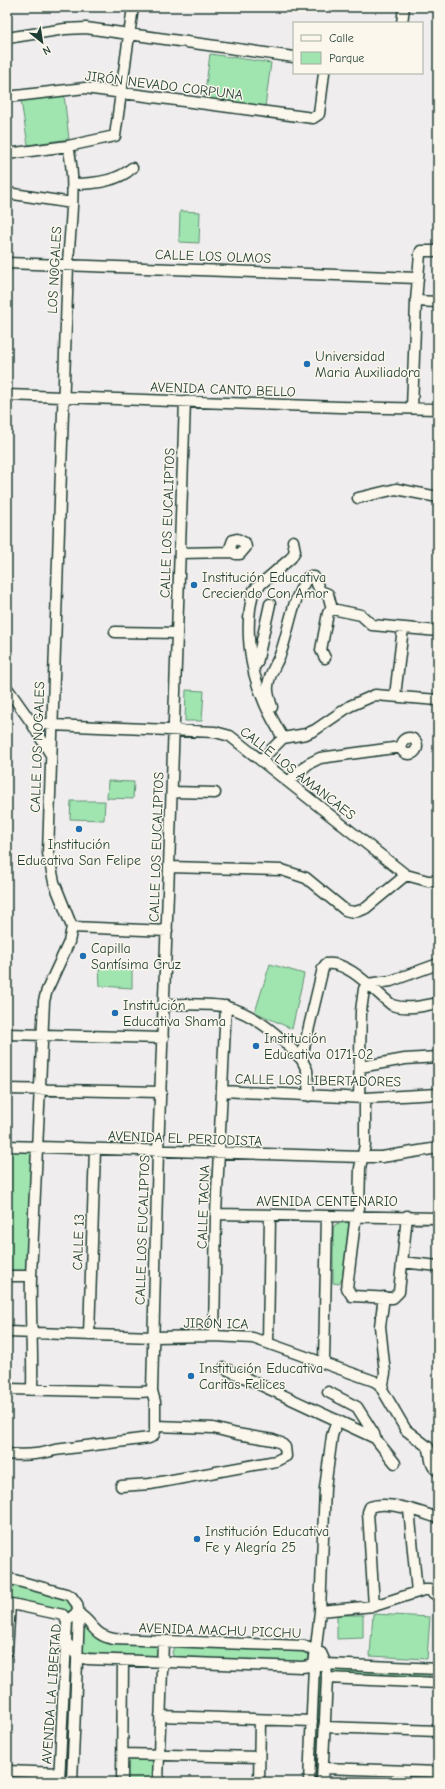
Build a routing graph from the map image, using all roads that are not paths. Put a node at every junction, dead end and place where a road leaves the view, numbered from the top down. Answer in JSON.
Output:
{"nodes":[{"id":1,"x":133,"y":7,"type":"edge"},
{"id":2,"x":404,"y":7,"type":"edge"},
{"id":3,"x":402,"y":22,"type":"edge"},
{"id":4,"x":130,"y":34,"type":"junction"},
{"id":5,"x":7,"y":38,"type":"edge"},
{"id":6,"x":293,"y":57,"type":"edge"},
{"id":7,"x":324,"y":74,"type":"edge"},
{"id":8,"x":122,"y":92,"type":"junction"},
{"id":9,"x":7,"y":97,"type":"edge"},
{"id":10,"x":68,"y":146,"type":"junction"},
{"id":11,"x":7,"y":154,"type":"edge"},
{"id":12,"x":132,"y":168,"type":"dead end"},
{"id":13,"x":73,"y":184,"type":"junction"},
{"id":14,"x":7,"y":192,"type":"edge"},
{"id":15,"x":72,"y":203,"type":"junction"},
{"id":16,"x":438,"y":251,"type":"edge"},
{"id":17,"x":7,"y":263,"type":"edge"},
{"id":18,"x":68,"y":265,"type":"junction"},
{"id":19,"x":417,"y":278,"type":"junction"},
{"id":20,"x":416,"y":301,"type":"junction"},
{"id":21,"x":438,"y":302,"type":"edge"},
{"id":22,"x":7,"y":395,"type":"edge"},
{"id":23,"x":64,"y":396,"type":"junction"},
{"id":24,"x":185,"y":401,"type":"junction"},
{"id":25,"x":412,"y":408,"type":"junction"},
{"id":26,"x":438,"y":409,"type":"edge"},
{"id":27,"x":438,"y":497,"type":"edge"},
{"id":28,"x":358,"y":498,"type":"dead end"},
{"id":29,"x":292,"y":541,"type":"dead end"},
{"id":30,"x":232,"y":552,"type":"dead end"},
{"id":31,"x":180,"y":553,"type":"junction"},
{"id":32,"x":270,"y":604,"type":"dead end"},
{"id":33,"x":332,"y":609,"type":"junction"},
{"id":34,"x":403,"y":628,"type":"junction"},
{"id":35,"x":438,"y":631,"type":"edge"},
{"id":36,"x":115,"y":632,"type":"dead end"},
{"id":37,"x":177,"y":633,"type":"junction"},
{"id":38,"x":325,"y":658,"type":"dead end"},
{"id":39,"x":254,"y":667,"type":"junction"},
{"id":40,"x":7,"y":688,"type":"edge"},
{"id":41,"x":395,"y":696,"type":"junction"},
{"id":42,"x":438,"y":700,"type":"edge"},
{"id":43,"x":31,"y":722,"type":"junction"},
{"id":44,"x":52,"y":726,"type":"junction"},
{"id":45,"x":174,"y":730,"type":"junction"},
{"id":46,"x":286,"y":737,"type":"junction"},
{"id":47,"x":401,"y":747,"type":"dead end"},
{"id":48,"x":51,"y":755,"type":"junction"},
{"id":49,"x":261,"y":760,"type":"junction"},
{"id":50,"x":289,"y":782,"type":"junction"},
{"id":51,"x":172,"y":792,"type":"junction"},
{"id":52,"x":215,"y":793,"type":"dead end"},
{"id":53,"x":170,"y":867,"type":"junction"},
{"id":54,"x":406,"y":874,"type":"junction"},
{"id":55,"x":438,"y":881,"type":"edge"},
{"id":56,"x":72,"y":927,"type":"junction"},
{"id":57,"x":167,"y":931,"type":"junction"},
{"id":58,"x":438,"y":964,"type":"edge"},
{"id":59,"x":367,"y":984,"type":"junction"},
{"id":60,"x":438,"y":1003,"type":"edge"},
{"id":61,"x":164,"y":1004,"type":"junction"},
{"id":62,"x":226,"y":1006,"type":"junction"},
{"id":63,"x":7,"y":1034,"type":"edge"},
{"id":64,"x":43,"y":1035,"type":"junction"},
{"id":65,"x":163,"y":1038,"type":"junction"},
{"id":66,"x":438,"y":1057,"type":"edge"},
{"id":67,"x":302,"y":1060,"type":"junction"},
{"id":68,"x":360,"y":1067,"type":"junction"},
{"id":69,"x":7,"y":1089,"type":"edge"},
{"id":70,"x":40,"y":1090,"type":"junction"},
{"id":71,"x":222,"y":1091,"type":"junction"},
{"id":72,"x":161,"y":1092,"type":"junction"},
{"id":73,"x":438,"y":1094,"type":"edge"},
{"id":74,"x":309,"y":1096,"type":"junction"},
{"id":75,"x":362,"y":1098,"type":"junction"},
{"id":76,"x":7,"y":1146,"type":"edge"},
{"id":77,"x":36,"y":1147,"type":"junction"},
{"id":78,"x":438,"y":1148,"type":"edge"},
{"id":79,"x":95,"y":1149,"type":"junction"},
{"id":80,"x":158,"y":1151,"type":"junction"},
{"id":81,"x":219,"y":1153,"type":"junction"},
{"id":82,"x":362,"y":1157,"type":"junction"},
{"id":83,"x":216,"y":1214,"type":"junction"},
{"id":84,"x":270,"y":1216,"type":"junction"},
{"id":85,"x":327,"y":1216,"type":"junction"},
{"id":86,"x":357,"y":1216,"type":"junction"},
{"id":87,"x":407,"y":1216,"type":"junction"},
{"id":88,"x":438,"y":1218,"type":"edge"},
{"id":89,"x":402,"y":1262,"type":"junction"},
{"id":90,"x":438,"y":1266,"type":"edge"},
{"id":91,"x":7,"y":1276,"type":"edge"},
{"id":92,"x":31,"y":1276,"type":"junction"},
{"id":93,"x":384,"y":1297,"type":"junction"},
{"id":94,"x":7,"y":1332,"type":"edge"},
{"id":95,"x":33,"y":1333,"type":"junction"},
{"id":96,"x":89,"y":1335,"type":"junction"},
{"id":97,"x":214,"y":1336,"type":"junction"},
{"id":98,"x":153,"y":1337,"type":"junction"},
{"id":99,"x":268,"y":1343,"type":"junction"},
{"id":100,"x":324,"y":1362,"type":"junction"},
{"id":101,"x":224,"y":1368,"type":"dead end"},
{"id":102,"x":7,"y":1389,"type":"edge"},
{"id":103,"x":382,"y":1389,"type":"junction"},
{"id":104,"x":32,"y":1390,"type":"junction"},
{"id":105,"x":152,"y":1391,"type":"junction"},
{"id":106,"x":328,"y":1392,"type":"dead end"},
{"id":107,"x":337,"y":1420,"type":"junction"},
{"id":108,"x":154,"y":1431,"type":"junction"},
{"id":109,"x":375,"y":1438,"type":"junction"},
{"id":110,"x":7,"y":1454,"type":"edge"},
{"id":111,"x":395,"y":1463,"type":"dead end"},
{"id":112,"x":438,"y":1471,"type":"edge"},
{"id":113,"x":121,"y":1486,"type":"dead end"},
{"id":114,"x":409,"y":1509,"type":"junction"},
{"id":115,"x":438,"y":1518,"type":"edge"},
{"id":116,"x":7,"y":1578,"type":"edge"},
{"id":117,"x":417,"y":1592,"type":"junction"},
{"id":118,"x":438,"y":1596,"type":"edge"},
{"id":119,"x":9,"y":1603,"type":"edge"},
{"id":120,"x":374,"y":1606,"type":"junction"},
{"id":121,"x":320,"y":1611,"type":"junction"},
{"id":122,"x":79,"y":1614,"type":"junction"},
{"id":123,"x":67,"y":1621,"type":"junction"},
{"id":124,"x":162,"y":1640,"type":"junction"},
{"id":125,"x":67,"y":1643,"type":"junction"},
{"id":126,"x":315,"y":1649,"type":"junction"},
{"id":127,"x":7,"y":1652,"type":"edge"},
{"id":128,"x":78,"y":1657,"type":"junction"},
{"id":129,"x":124,"y":1660,"type":"junction"},
{"id":130,"x":162,"y":1661,"type":"junction"},
{"id":131,"x":326,"y":1664,"type":"junction"},
{"id":132,"x":314,"y":1666,"type":"junction"},
{"id":133,"x":438,"y":1669,"type":"edge"},
{"id":134,"x":327,"y":1678,"type":"junction"},
{"id":135,"x":438,"y":1683,"type":"edge"},
{"id":136,"x":160,"y":1716,"type":"junction"},
{"id":137,"x":260,"y":1720,"type":"junction"},
{"id":138,"x":312,"y":1721,"type":"junction"},
{"id":139,"x":324,"y":1727,"type":"junction"},
{"id":140,"x":438,"y":1732,"type":"edge"},
{"id":141,"x":311,"y":1749,"type":"junction"},
{"id":142,"x":324,"y":1749,"type":"junction"},
{"id":143,"x":123,"y":1754,"type":"junction"},
{"id":144,"x":158,"y":1755,"type":"junction"},
{"id":145,"x":259,"y":1757,"type":"junction"},
{"id":146,"x":323,"y":1768,"type":"junction"},
{"id":147,"x":7,"y":1771,"type":"edge"},
{"id":148,"x":438,"y":1772,"type":"edge"},
{"id":149,"x":59,"y":1777,"type":"edge"},
{"id":150,"x":72,"y":1782,"type":"edge"},
{"id":151,"x":122,"y":1782,"type":"edge"},
{"id":152,"x":158,"y":1782,"type":"edge"},
{"id":153,"x":259,"y":1782,"type":"edge"},
{"id":154,"x":309,"y":1782,"type":"edge"},
{"id":155,"x":322,"y":1782,"type":"edge"},
{"id":156,"x":438,"y":1782,"type":"edge"}],
"edges":[{"from":1,"to":4,"type":"street"},
{"from":2,"to":3,"type":"street"},
{"from":4,"to":5,"type":"street"},
{"from":4,"to":6,"type":"street"},
{"from":4,"to":8,"type":"street"},
{"from":7,"to":8,"type":"street","name":"JIRÓN NEVADO CORPUNA"},
{"from":8,"to":9,"type":"street","name":"JIRÓN NEVADO CORPUNA"},
{"from":8,"to":10,"type":"street"},
{"from":10,"to":11,"type":"street"},
{"from":10,"to":13,"type":"street","name":"LOS NOGALES"},
{"from":12,"to":13,"type":"street"},
{"from":13,"to":15,"type":"street","name":"LOS NOGALES"},
{"from":14,"to":15,"type":"street"},
{"from":15,"to":18,"type":"street","name":"LOS NOGALES"},
{"from":16,"to":19,"type":"street"},
{"from":17,"to":18,"type":"street","name":"CALLE LOS OLMOS"},
{"from":18,"to":19,"type":"street","name":"CALLE LOS OLMOS"},
{"from":18,"to":23,"type":"street","name":"LOS NOGALES"},
{"from":19,"to":20,"type":"street"},
{"from":20,"to":21,"type":"street"},
{"from":20,"to":25,"type":"street"},
{"from":22,"to":23,"type":"street","name":"AVENIDA CANTO BELLO"},
{"from":23,"to":24,"type":"street","name":"AVENIDA CANTO BELLO"},
{"from":23,"to":44,"type":"street","name":"CALLE LOS NOGALES"},
{"from":24,"to":25,"type":"street","name":"AVENIDA CANTO BELLO"},
{"from":24,"to":31,"type":"street","name":"CALLE LOS EUCALIPTOS"},
{"from":25,"to":26,"type":"street","name":"AVENIDA CANTO BELLO"},
{"from":27,"to":28,"type":"street"},
{"from":29,"to":39,"type":"street"},
{"from":30,"to":31,"type":"street"},
{"from":31,"to":37,"type":"street","name":"CALLE LOS EUCALIPTOS"},
{"from":32,"to":39,"type":"street"},
{"from":33,"to":34,"type":"street"},
{"from":33,"to":38,"type":"street"},
{"from":33,"to":46,"type":"street"},
{"from":34,"to":35,"type":"street"},
{"from":34,"to":41,"type":"street"},
{"from":36,"to":37,"type":"street"},
{"from":37,"to":45,"type":"street","name":"CALLE LOS EUCALIPTOS"},
{"from":39,"to":46,"type":"street"},
{"from":40,"to":43,"type":"street"},
{"from":41,"to":42,"type":"street"},
{"from":41,"to":46,"type":"street"},
{"from":43,"to":44,"type":"street","name":"CALLE LOS AMANCAES"},
{"from":43,"to":48,"type":"street"},
{"from":44,"to":45,"type":"street","name":"CALLE LOS AMANCAES"},
{"from":44,"to":48,"type":"street","name":"CALLE LOS NOGALES"},
{"from":45,"to":49,"type":"street","name":"CALLE LOS AMANCAES"},
{"from":45,"to":51,"type":"street","name":"CALLE LOS EUCALIPTOS"},
{"from":46,"to":49,"type":"street"},
{"from":47,"to":50,"type":"street"},
{"from":48,"to":56,"type":"street","name":"CALLE LOS NOGALES"},
{"from":49,"to":50,"type":"street","name":"CALLE LOS AMANCAES"},
{"from":50,"to":54,"type":"street","name":"CALLE LOS AMANCAES"},
{"from":51,"to":52,"type":"street"},
{"from":51,"to":53,"type":"street","name":"CALLE LOS EUCALIPTOS"},
{"from":53,"to":54,"type":"street"},
{"from":53,"to":57,"type":"street","name":"CALLE LOS EUCALIPTOS"},
{"from":54,"to":55,"type":"street","name":"CALLE LOS AMANCAES"},
{"from":56,"to":57,"type":"street"},
{"from":56,"to":64,"type":"street"},
{"from":57,"to":61,"type":"street","name":"CALLE LOS EUCALIPTOS"},
{"from":58,"to":59,"type":"street"},
{"from":59,"to":60,"type":"street"},
{"from":59,"to":67,"type":"street"},
{"from":59,"to":68,"type":"street"},
{"from":61,"to":62,"type":"street"},
{"from":61,"to":65,"type":"street","name":"CALLE LOS EUCALIPTOS"},
{"from":62,"to":67,"type":"street"},
{"from":62,"to":71,"type":"street","name":"CALLE TACNA"},
{"from":63,"to":64,"type":"street"},
{"from":64,"to":65,"type":"street"},
{"from":64,"to":70,"type":"street"},
{"from":65,"to":72,"type":"street","name":"CALLE LOS EUCALIPTOS"},
{"from":66,"to":68,"type":"street"},
{"from":67,"to":74,"type":"street"},
{"from":68,"to":75,"type":"street"},
{"from":69,"to":70,"type":"street"},
{"from":70,"to":72,"type":"street"},
{"from":70,"to":77,"type":"street"},
{"from":71,"to":74,"type":"street","name":"CALLE LOS LIBERTADORES"},
{"from":71,"to":81,"type":"street","name":"CALLE TACNA"},
{"from":72,"to":80,"type":"street","name":"CALLE LOS EUCALIPTOS"},
{"from":73,"to":75,"type":"street","name":"CALLE LOS LIBERTADORES"},
{"from":74,"to":75,"type":"street","name":"CALLE LOS LIBERTADORES"},
{"from":75,"to":82,"type":"street"},
{"from":76,"to":77,"type":"street","name":"AVENIDA EL PERIODISTA"},
{"from":77,"to":79,"type":"street","name":"AVENIDA EL PERIODISTA"},
{"from":77,"to":92,"type":"street"},
{"from":78,"to":82,"type":"street","name":"AVENIDA EL PERIODISTA"},
{"from":79,"to":80,"type":"street","name":"AVENIDA EL PERIODISTA"},
{"from":79,"to":96,"type":"street","name":"CALLE 13"},
{"from":80,"to":81,"type":"street","name":"AVENIDA EL PERIODISTA"},
{"from":80,"to":98,"type":"street","name":"CALLE LOS EUCALIPTOS"},
{"from":81,"to":82,"type":"street","name":"AVENIDA EL PERIODISTA"},
{"from":81,"to":83,"type":"street","name":"CALLE TACNA"},
{"from":82,"to":86,"type":"street"},
{"from":83,"to":84,"type":"street","name":"AVENIDA CENTENARIO"},
{"from":83,"to":97,"type":"street","name":"CALLE TACNA"},
{"from":84,"to":85,"type":"street","name":"AVENIDA CENTENARIO"},
{"from":84,"to":99,"type":"street"},
{"from":85,"to":86,"type":"street","name":"AVENIDA CENTENARIO"},
{"from":85,"to":100,"type":"street"},
{"from":86,"to":87,"type":"street","name":"AVENIDA CENTENARIO"},
{"from":86,"to":93,"type":"street"},
{"from":87,"to":88,"type":"street","name":"AVENIDA CENTENARIO"},
{"from":87,"to":89,"type":"street"},
{"from":89,"to":90,"type":"street"},
{"from":89,"to":93,"type":"street"},
{"from":91,"to":92,"type":"street"},
{"from":92,"to":95,"type":"street"},
{"from":93,"to":103,"type":"street"},
{"from":94,"to":95,"type":"street","name":"JIRÓN ICA"},
{"from":95,"to":96,"type":"street","name":"JIRÓN ICA"},
{"from":95,"to":104,"type":"street"},
{"from":96,"to":98,"type":"street","name":"JIRÓN ICA"},
{"from":97,"to":98,"type":"street","name":"JIRÓN ICA"},
{"from":97,"to":99,"type":"street","name":"JIRÓN ICA"},
{"from":98,"to":105,"type":"street","name":"CALLE LOS EUCALIPTOS"},
{"from":99,"to":100,"type":"street","name":"JIRÓN ICA"},
{"from":100,"to":103,"type":"street","name":"JIRÓN ICA"},
{"from":101,"to":107,"type":"street"},
{"from":102,"to":104,"type":"street"},
{"from":103,"to":112,"type":"street","name":"JIRÓN ICA"},
{"from":104,"to":105,"type":"street"},
{"from":105,"to":108,"type":"street","name":"CALLE LOS EUCALIPTOS"},
{"from":106,"to":109,"type":"street"},
{"from":107,"to":109,"type":"street"},
{"from":107,"to":121,"type":"street"},
{"from":108,"to":110,"type":"street"},
{"from":108,"to":113,"type":"street"},
{"from":109,"to":111,"type":"street"},
{"from":114,"to":115,"type":"street"},
{"from":114,"to":117,"type":"street"},
{"from":114,"to":120,"type":"street"},
{"from":116,"to":122,"type":"street","name":"AVENIDA MACHU PICCHU"},
{"from":117,"to":118,"type":"street"},
{"from":117,"to":120,"type":"street"},
{"from":119,"to":123,"type":"street"},
{"from":119,"to":127,"type":"street"},
{"from":120,"to":121,"type":"street"},
{"from":121,"to":126,"type":"street"},
{"from":122,"to":123,"type":"street","name":"AVENIDA LA LIBERTAD"},
{"from":122,"to":124,"type":"street","name":"AVENIDA MACHU PICCHU"},
{"from":122,"to":128,"type":"street","name":"AVENIDA LA LIBERTAD"},
{"from":123,"to":125,"type":"street","name":"AVENIDA LA LIBERTAD"},
{"from":124,"to":126,"type":"street","name":"AVENIDA MACHU PICCHU"},
{"from":124,"to":130,"type":"street"},
{"from":125,"to":128,"type":"street"},
{"from":125,"to":149,"type":"street","name":"AVENIDA LA LIBERTAD"},
{"from":126,"to":131,"type":"street","name":"AVENIDA MACHU PICCHU"},
{"from":126,"to":132,"type":"street"},
{"from":128,"to":129,"type":"street"},
{"from":128,"to":150,"type":"street","name":"AVENIDA LA LIBERTAD"},
{"from":129,"to":130,"type":"street"},
{"from":129,"to":143,"type":"street"},
{"from":130,"to":132,"type":"street"},
{"from":130,"to":136,"type":"street"},
{"from":131,"to":132,"type":"street"},
{"from":131,"to":133,"type":"street"},
{"from":131,"to":134,"type":"street"},
{"from":132,"to":138,"type":"street"},
{"from":134,"to":135,"type":"street"},
{"from":134,"to":139,"type":"street"},
{"from":136,"to":137,"type":"street"},
{"from":136,"to":144,"type":"street"},
{"from":137,"to":138,"type":"street"},
{"from":137,"to":145,"type":"street"},
{"from":138,"to":141,"type":"street"},
{"from":139,"to":140,"type":"street"},
{"from":139,"to":142,"type":"street"},
{"from":141,"to":142,"type":"street"},
{"from":141,"to":154,"type":"street"},
{"from":142,"to":146,"type":"street"},
{"from":143,"to":144,"type":"street"},
{"from":143,"to":151,"type":"street"},
{"from":144,"to":145,"type":"street"},
{"from":144,"to":152,"type":"street"},
{"from":145,"to":153,"type":"street"},
{"from":146,"to":148,"type":"street"},
{"from":146,"to":155,"type":"street"},
{"from":147,"to":149,"type":"street"},
{"from":148,"to":156,"type":"street"}]}
